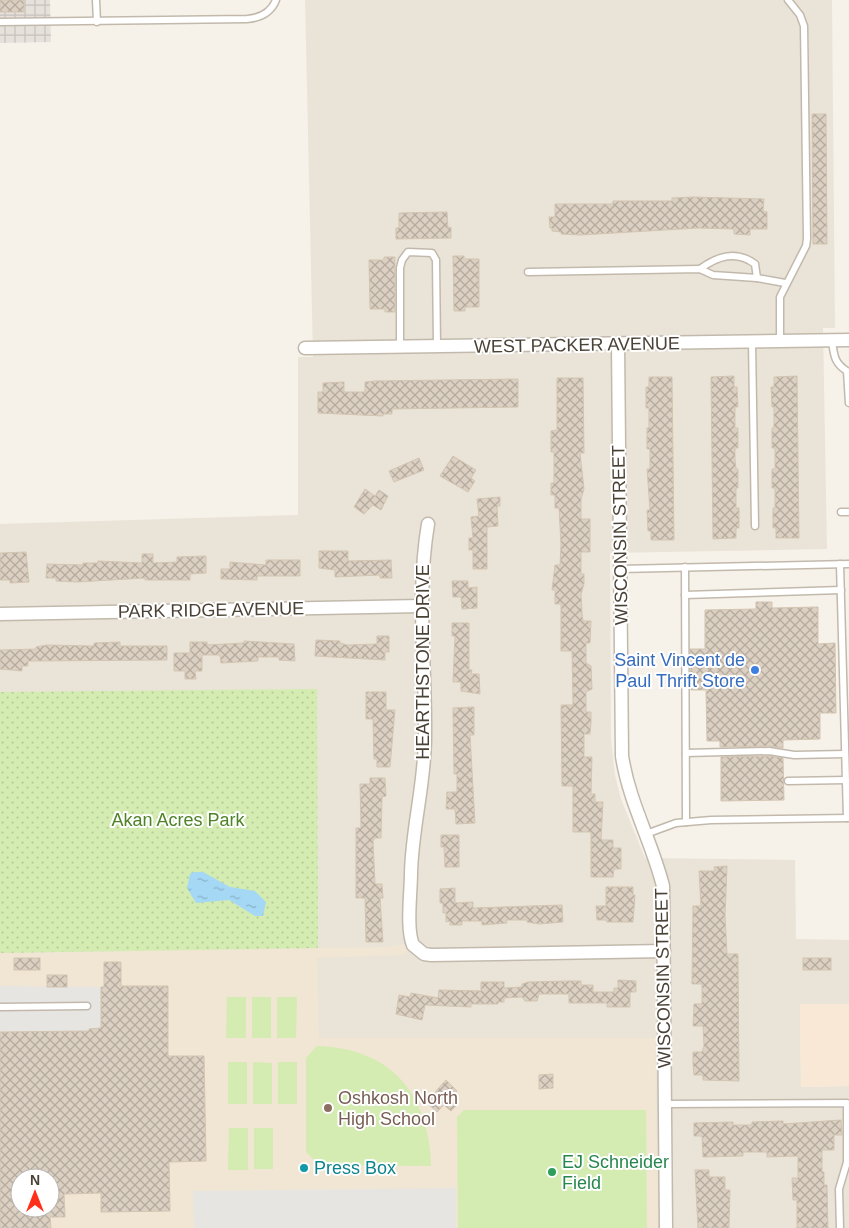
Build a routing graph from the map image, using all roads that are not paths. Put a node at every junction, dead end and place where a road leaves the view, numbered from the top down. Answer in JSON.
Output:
{"nodes":[{"id":1,"x":96,"y":0,"type":"edge"},
{"id":2,"x":276,"y":0,"type":"edge"},
{"id":3,"x":788,"y":0,"type":"edge"},
{"id":4,"x":0,"y":22,"type":"edge"},
{"id":5,"x":97,"y":22,"type":"junction"},
{"id":6,"x":700,"y":269,"type":"junction"},
{"id":7,"x":528,"y":272,"type":"dead end"},
{"id":8,"x":757,"y":278,"type":"junction"},
{"id":9,"x":786,"y":283,"type":"junction"},
{"id":10,"x":832,"y":340,"type":"junction"},
{"id":11,"x":849,"y":340,"type":"edge"},
{"id":12,"x":752,"y":342,"type":"junction"},
{"id":13,"x":780,"y":342,"type":"junction"},
{"id":14,"x":618,"y":344,"type":"junction"},
{"id":15,"x":437,"y":347,"type":"junction"},
{"id":16,"x":305,"y":348,"type":"dead end"},
{"id":17,"x":400,"y":348,"type":"junction"},
{"id":18,"x":849,"y":403,"type":"edge"},
{"id":19,"x":840,"y":512,"type":"dead end"},
{"id":20,"x":849,"y":512,"type":"edge"},
{"id":21,"x":428,"y":524,"type":"dead end"},
{"id":22,"x":755,"y":526,"type":"dead end"},
{"id":23,"x":840,"y":564,"type":"junction"},
{"id":24,"x":849,"y":564,"type":"edge"},
{"id":25,"x":685,"y":568,"type":"junction"},
{"id":26,"x":620,"y":569,"type":"junction"},
{"id":27,"x":841,"y":590,"type":"junction"},
{"id":28,"x":685,"y":595,"type":"junction"},
{"id":29,"x":421,"y":606,"type":"junction"},
{"id":30,"x":0,"y":614,"type":"edge"},
{"id":31,"x":686,"y":753,"type":"junction"},
{"id":32,"x":845,"y":754,"type":"junction"},
{"id":33,"x":846,"y":780,"type":"junction"},
{"id":34,"x":788,"y":782,"type":"dead end"},
{"id":35,"x":848,"y":818,"type":"edge"},
{"id":36,"x":686,"y":822,"type":"junction"},
{"id":37,"x":646,"y":834,"type":"junction"},
{"id":38,"x":664,"y":951,"type":"junction"},
{"id":39,"x":87,"y":1006,"type":"dead end"},
{"id":40,"x":0,"y":1007,"type":"edge"},
{"id":41,"x":666,"y":1104,"type":"junction"},
{"id":42,"x":666,"y":1228,"type":"edge"},
{"id":43,"x":840,"y":1228,"type":"edge"}],
"edges":[{"from":1,"to":5,"type":"lane"},
{"from":2,"to":5,"type":"lane"},
{"from":3,"to":9,"type":"lane"},
{"from":4,"to":5,"type":"lane"},
{"from":6,"to":7,"type":"lane"},
{"from":6,"to":8,"type":"lane"},
{"from":6,"to":8,"type":"lane"},
{"from":8,"to":9,"type":"lane"},
{"from":9,"to":13,"type":"lane"},
{"from":10,"to":11,"type":"street","name":"WEST PACKER AVENUE"},
{"from":10,"to":13,"type":"street","name":"WEST PACKER AVENUE"},
{"from":10,"to":18,"type":"lane"},
{"from":12,"to":13,"type":"street","name":"WEST PACKER AVENUE"},
{"from":12,"to":14,"type":"street","name":"WEST PACKER AVENUE"},
{"from":12,"to":22,"type":"lane"},
{"from":14,"to":15,"type":"street","name":"WEST PACKER AVENUE"},
{"from":14,"to":26,"type":"street","name":"WISCONSIN STREET"},
{"from":15,"to":17,"type":"street","name":"WEST PACKER AVENUE"},
{"from":15,"to":17,"type":"lane"},
{"from":16,"to":17,"type":"street","name":"WEST PACKER AVENUE"},
{"from":19,"to":20,"type":"lane"},
{"from":21,"to":29,"type":"street","name":"HEARTHSTONE DRIVE"},
{"from":23,"to":24,"type":"lane"},
{"from":23,"to":25,"type":"lane"},
{"from":23,"to":27,"type":"lane"},
{"from":25,"to":26,"type":"lane"},
{"from":25,"to":28,"type":"lane"},
{"from":26,"to":37,"type":"street","name":"WISCONSIN STREET"},
{"from":27,"to":28,"type":"lane"},
{"from":27,"to":32,"type":"lane"},
{"from":28,"to":31,"type":"lane"},
{"from":29,"to":30,"type":"street","name":"PARK RIDGE AVENUE"},
{"from":29,"to":38,"type":"street","name":"HEARTHSTONE DRIVE"},
{"from":31,"to":32,"type":"lane"},
{"from":31,"to":36,"type":"lane"},
{"from":32,"to":33,"type":"lane"},
{"from":33,"to":34,"type":"lane"},
{"from":33,"to":35,"type":"lane"},
{"from":35,"to":36,"type":"lane"},
{"from":36,"to":37,"type":"lane"},
{"from":37,"to":38,"type":"street","name":"WISCONSIN STREET"},
{"from":38,"to":41,"type":"street","name":"WISCONSIN STREET"},
{"from":39,"to":40,"type":"lane"},
{"from":41,"to":42,"type":"street","name":"WISCONSIN STREET"},
{"from":41,"to":43,"type":"lane"}]}
